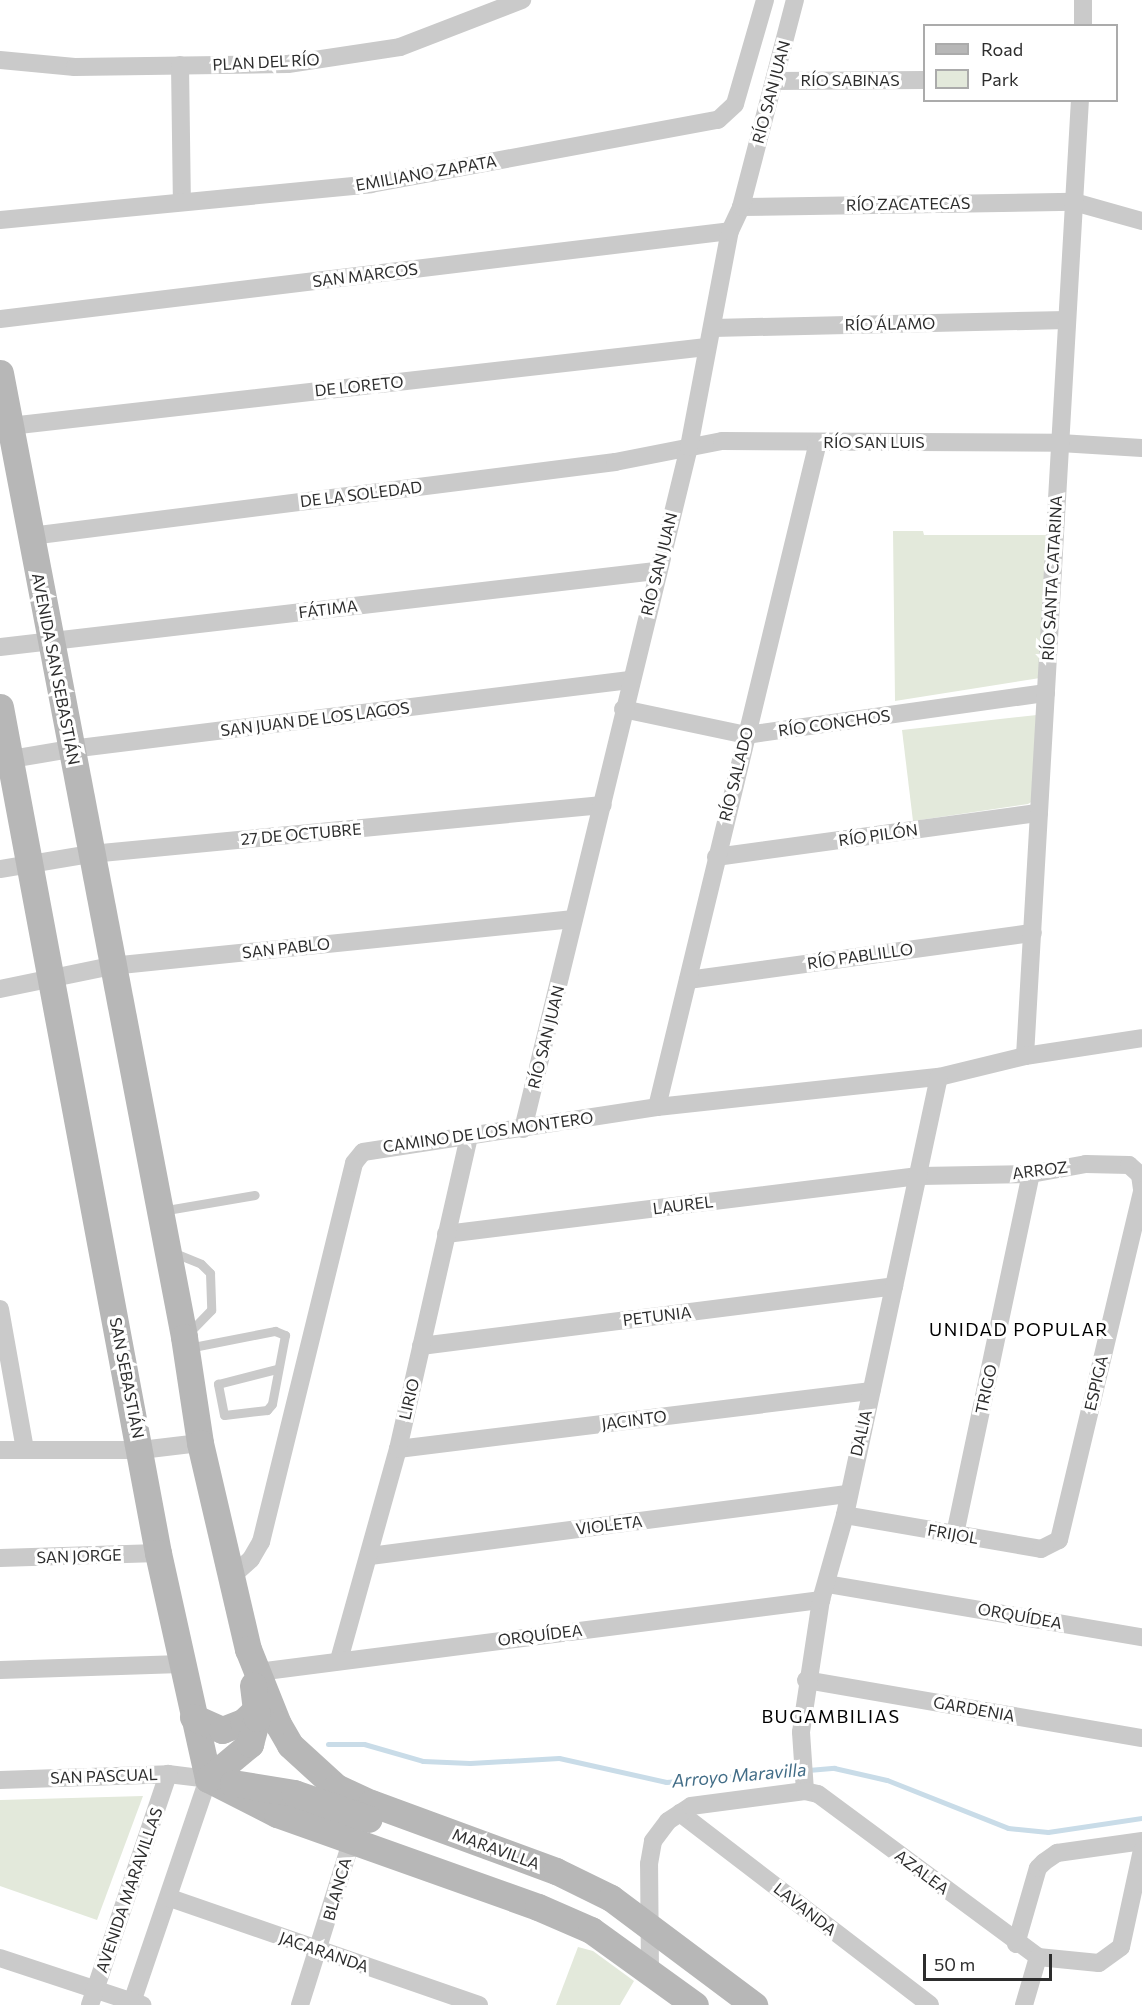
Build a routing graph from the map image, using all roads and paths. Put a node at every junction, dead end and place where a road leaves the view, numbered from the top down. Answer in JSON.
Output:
{"nodes":[{"id":1,"x":522,"y":0,"type":"edge"},
{"id":2,"x":765,"y":0,"type":"edge"},
{"id":3,"x":795,"y":0,"type":"edge"},
{"id":4,"x":1083,"y":0,"type":"edge"},
{"id":5,"x":1083,"y":24,"type":"edge"},
{"id":6,"x":0,"y":60,"type":"edge"},
{"id":7,"x":180,"y":65,"type":"junction"},
{"id":8,"x":923,"y":80,"type":"edge"},
{"id":9,"x":776,"y":81,"type":"junction"},
{"id":10,"x":1080,"y":102,"type":"edge"},
{"id":11,"x":182,"y":202,"type":"junction"},
{"id":12,"x":1074,"y":202,"type":"junction"},
{"id":13,"x":741,"y":207,"type":"junction"},
{"id":14,"x":0,"y":220,"type":"edge"},
{"id":15,"x":1142,"y":221,"type":"edge"},
{"id":16,"x":730,"y":231,"type":"junction"},
{"id":17,"x":0,"y":319,"type":"edge"},
{"id":18,"x":1067,"y":320,"type":"junction"},
{"id":19,"x":713,"y":328,"type":"junction"},
{"id":20,"x":707,"y":347,"type":"junction"},
{"id":21,"x":0,"y":373,"type":"edge"},
{"id":22,"x":10,"y":426,"type":"junction"},
{"id":23,"x":818,"y":442,"type":"junction"},
{"id":24,"x":1060,"y":443,"type":"junction"},
{"id":25,"x":689,"y":447,"type":"junction"},
{"id":26,"x":1142,"y":448,"type":"edge"},
{"id":27,"x":31,"y":536,"type":"junction"},
{"id":28,"x":656,"y":571,"type":"junction"},
{"id":29,"x":50,"y":642,"type":"junction"},
{"id":30,"x":0,"y":647,"type":"edge"},
{"id":31,"x":630,"y":680,"type":"junction"},
{"id":32,"x":1046,"y":693,"type":"junction"},
{"id":33,"x":0,"y":706,"type":"edge"},
{"id":34,"x":623,"y":709,"type":"junction"},
{"id":35,"x":746,"y":735,"type":"junction"},
{"id":36,"x":71,"y":749,"type":"junction"},
{"id":37,"x":5,"y":760,"type":"edge"},
{"id":38,"x":603,"y":805,"type":"junction"},
{"id":39,"x":1039,"y":813,"type":"junction"},
{"id":40,"x":91,"y":854,"type":"junction"},
{"id":41,"x":716,"y":857,"type":"junction"},
{"id":42,"x":27,"y":863,"type":"junction"},
{"id":43,"x":0,"y":869,"type":"edge"},
{"id":44,"x":574,"y":919,"type":"junction"},
{"id":45,"x":1033,"y":933,"type":"junction"},
{"id":46,"x":111,"y":966,"type":"junction"},
{"id":47,"x":50,"y":976,"type":"junction"},
{"id":48,"x":688,"y":980,"type":"junction"},
{"id":49,"x":0,"y":989,"type":"edge"},
{"id":50,"x":1142,"y":1038,"type":"edge"},
{"id":51,"x":1025,"y":1056,"type":"junction"},
{"id":52,"x":939,"y":1077,"type":"junction"},
{"id":53,"x":657,"y":1107,"type":"junction"},
{"id":54,"x":523,"y":1129,"type":"junction"},
{"id":55,"x":469,"y":1136,"type":"junction"},
{"id":56,"x":1031,"y":1174,"type":"junction"},
{"id":57,"x":920,"y":1176,"type":"junction"},
{"id":58,"x":1142,"y":1190,"type":"edge"},
{"id":59,"x":255,"y":1195,"type":"dead end"},
{"id":60,"x":159,"y":1211,"type":"junction"},
{"id":61,"x":446,"y":1234,"type":"junction"},
{"id":62,"x":166,"y":1250,"type":"junction"},
{"id":63,"x":894,"y":1286,"type":"junction"},
{"id":64,"x":0,"y":1309,"type":"edge"},
{"id":65,"x":185,"y":1343,"type":"junction"},
{"id":66,"x":421,"y":1346,"type":"junction"},
{"id":67,"x":277,"y":1369,"type":"junction"},
{"id":68,"x":871,"y":1391,"type":"junction"},
{"id":69,"x":200,"y":1443,"type":"junction"},
{"id":70,"x":25,"y":1449,"type":"junction"},
{"id":71,"x":398,"y":1449,"type":"junction"},
{"id":72,"x":0,"y":1450,"type":"edge"},
{"id":73,"x":141,"y":1450,"type":"junction"},
{"id":74,"x":847,"y":1494,"type":"junction"},
{"id":75,"x":845,"y":1515,"type":"junction"},
{"id":76,"x":955,"y":1534,"type":"junction"},
{"id":77,"x":1059,"y":1540,"type":"joint"},
{"id":78,"x":158,"y":1553,"type":"junction"},
{"id":79,"x":370,"y":1556,"type":"junction"},
{"id":80,"x":0,"y":1558,"type":"edge"},
{"id":81,"x":230,"y":1578,"type":"junction"},
{"id":82,"x":824,"y":1592,"type":"junction"},
{"id":83,"x":1142,"y":1637,"type":"edge"},
{"id":84,"x":339,"y":1660,"type":"junction"},
{"id":85,"x":181,"y":1664,"type":"junction"},
{"id":86,"x":256,"y":1668,"type":"junction"},
{"id":87,"x":0,"y":1670,"type":"edge"},
{"id":88,"x":806,"y":1680,"type":"junction"},
{"id":89,"x":256,"y":1710,"type":"junction"},
{"id":90,"x":193,"y":1717,"type":"junction"},
{"id":91,"x":1142,"y":1738,"type":"edge"},
{"id":92,"x":168,"y":1774,"type":"junction"},
{"id":93,"x":208,"y":1779,"type":"junction"},
{"id":94,"x":0,"y":1780,"type":"edge"},
{"id":95,"x":805,"y":1787,"type":"junction"},
{"id":96,"x":680,"y":1813,"type":"junction"},
{"id":97,"x":438,"y":1828,"type":"junction"},
{"id":98,"x":1142,"y":1841,"type":"edge"},
{"id":99,"x":351,"y":1842,"type":"junction"},
{"id":100,"x":1142,"y":1850,"type":"edge"},
{"id":101,"x":1137,"y":1896,"type":"edge"},
{"id":102,"x":170,"y":1898,"type":"junction"},
{"id":103,"x":651,"y":1926,"type":"junction"},
{"id":104,"x":1016,"y":1944,"type":"junction"},
{"id":105,"x":319,"y":1950,"type":"junction"},
{"id":106,"x":1038,"y":1957,"type":"junction"},
{"id":107,"x":0,"y":1958,"type":"edge"},
{"id":108,"x":650,"y":1972,"type":"junction"},
{"id":109,"x":93,"y":1997,"type":"edge"},
{"id":110,"x":135,"y":2004,"type":"edge"},
{"id":111,"x":300,"y":2005,"type":"edge"},
{"id":112,"x":479,"y":2005,"type":"edge"},
{"id":113,"x":695,"y":2005,"type":"edge"},
{"id":114,"x":754,"y":2005,"type":"edge"},
{"id":115,"x":930,"y":2005,"type":"edge"},
{"id":116,"x":1024,"y":2005,"type":"edge"}],
"edges":[{"from":1,"to":7,"type":"street","name":"PLAN DEL RÍO"},
{"from":2,"to":11,"type":"street","name":"EMILIANO ZAPATA"},
{"from":3,"to":9,"type":"street","name":"RÍO SAN JUAN"},
{"from":4,"to":5,"type":"street"},
{"from":6,"to":7,"type":"street","name":"PLAN DEL RÍO"},
{"from":7,"to":11,"type":"street"},
{"from":8,"to":9,"type":"street","name":"RÍO SABINAS"},
{"from":9,"to":13,"type":"street","name":"RÍO SAN JUAN"},
{"from":10,"to":12,"type":"street","name":"RÍO SANTA CATARINA"},
{"from":11,"to":14,"type":"street","name":"EMILIANO ZAPATA"},
{"from":12,"to":13,"type":"street","name":"RÍO ZACATECAS"},
{"from":12,"to":15,"type":"street","name":"RÍO ZACATECAS"},
{"from":12,"to":18,"type":"street","name":"RÍO SANTA CATARINA"},
{"from":13,"to":16,"type":"street","name":"RÍO SAN JUAN"},
{"from":16,"to":17,"type":"street","name":"SAN MARCOS"},
{"from":16,"to":19,"type":"street","name":"RÍO SAN JUAN"},
{"from":18,"to":19,"type":"street","name":"RÍO ÁLAMO"},
{"from":18,"to":24,"type":"street","name":"RÍO SANTA CATARINA"},
{"from":19,"to":20,"type":"street","name":"RÍO SAN JUAN"},
{"from":20,"to":22,"type":"street","name":"DE LORETO"},
{"from":20,"to":25,"type":"street","name":"RÍO SAN JUAN"},
{"from":21,"to":22,"type":"main road","name":"AVENIDA SAN SEBASTIÁN"},
{"from":22,"to":27,"type":"main road","name":"AVENIDA SAN SEBASTIÁN"},
{"from":23,"to":24,"type":"street","name":"RÍO SAN LUIS"},
{"from":23,"to":25,"type":"street","name":"RÍO SAN LUIS"},
{"from":23,"to":35,"type":"street","name":"RÍO SALADO"},
{"from":24,"to":26,"type":"street","name":"RÍO SAN LUIS"},
{"from":24,"to":32,"type":"street","name":"RÍO SANTA CATARINA"},
{"from":25,"to":27,"type":"street","name":"DE LA SOLEDAD"},
{"from":25,"to":28,"type":"street","name":"RÍO SAN JUAN"},
{"from":27,"to":29,"type":"main road","name":"AVENIDA SAN SEBASTIÁN"},
{"from":28,"to":29,"type":"street","name":"FÁTIMA"},
{"from":28,"to":31,"type":"street","name":"RÍO SAN JUAN"},
{"from":29,"to":30,"type":"street","name":"FÁTIMA"},
{"from":29,"to":36,"type":"main road","name":"AVENIDA SAN SEBASTIÁN"},
{"from":31,"to":34,"type":"street","name":"RÍO SAN JUAN"},
{"from":31,"to":36,"type":"street","name":"SAN JUAN DE LOS LAGOS"},
{"from":32,"to":35,"type":"street","name":"RÍO CONCHOS"},
{"from":32,"to":39,"type":"street","name":"RÍO SANTA CATARINA"},
{"from":33,"to":37,"type":"main road"},
{"from":34,"to":35,"type":"street","name":"RÍO CONCHOS"},
{"from":34,"to":38,"type":"street","name":"RÍO SAN JUAN"},
{"from":35,"to":41,"type":"street","name":"RÍO SALADO"},
{"from":36,"to":37,"type":"street","name":"SAN JUAN DE LOS LAGOS"},
{"from":36,"to":40,"type":"main road","name":"AVENIDA SAN SEBASTIÁN"},
{"from":37,"to":42,"type":"main road"},
{"from":38,"to":40,"type":"street","name":"27 DE OCTUBRE"},
{"from":38,"to":44,"type":"street","name":"RÍO SAN JUAN"},
{"from":39,"to":41,"type":"street","name":"RÍO PILÓN"},
{"from":39,"to":45,"type":"street","name":"RÍO SANTA CATARINA"},
{"from":40,"to":42,"type":"street","name":"27 DE OCTUBRE"},
{"from":40,"to":46,"type":"main road","name":"AVENIDA SAN SEBASTIÁN"},
{"from":41,"to":48,"type":"street","name":"RÍO SALADO"},
{"from":42,"to":43,"type":"street","name":"27 DE OCTUBRE"},
{"from":42,"to":47,"type":"main road"},
{"from":44,"to":46,"type":"street","name":"SAN PABLO"},
{"from":44,"to":54,"type":"street","name":"RÍO SAN JUAN"},
{"from":45,"to":48,"type":"street","name":"RÍO PABLILLO"},
{"from":45,"to":51,"type":"street","name":"RÍO SANTA CATARINA"},
{"from":46,"to":47,"type":"street","name":"SAN PABLO"},
{"from":46,"to":60,"type":"main road"},
{"from":47,"to":49,"type":"street","name":"SAN PABLO"},
{"from":47,"to":73,"type":"main road","name":"SAN SEBASTIÁN"},
{"from":48,"to":53,"type":"street","name":"RÍO SALADO"},
{"from":50,"to":51,"type":"street","name":"CAMINO DE LOS MONTERO"},
{"from":51,"to":52,"type":"street","name":"CAMINO DE LOS MONTERO"},
{"from":52,"to":53,"type":"street","name":"CAMINO DE LOS MONTERO"},
{"from":52,"to":57,"type":"street","name":"DALIA"},
{"from":53,"to":54,"type":"street","name":"CAMINO DE LOS MONTERO"},
{"from":54,"to":55,"type":"street","name":"CAMINO DE LOS MONTERO"},
{"from":55,"to":61,"type":"street","name":"LIRIO"},
{"from":55,"to":81,"type":"street","name":"CAMINO DE LOS MONTERO"},
{"from":56,"to":57,"type":"street","name":"ARROZ"},
{"from":56,"to":58,"type":"street","name":"ARROZ"},
{"from":56,"to":76,"type":"street","name":"TRIGO"},
{"from":57,"to":61,"type":"street","name":"LAUREL"},
{"from":57,"to":63,"type":"street","name":"DALIA"},
{"from":58,"to":77,"type":"street","name":"ESPIGA"},
{"from":59,"to":60,"type":"lane"},
{"from":60,"to":62,"type":"main road"},
{"from":61,"to":66,"type":"street","name":"LIRIO"},
{"from":62,"to":65,"type":"main road"},
{"from":62,"to":65,"type":"lane"},
{"from":63,"to":66,"type":"street","name":"PETUNIA"},
{"from":63,"to":68,"type":"street","name":"DALIA"},
{"from":64,"to":70,"type":"street"},
{"from":65,"to":67,"type":"lane"},
{"from":65,"to":69,"type":"main road"},
{"from":66,"to":71,"type":"street","name":"LIRIO"},
{"from":67,"to":67,"type":"lane"},
{"from":68,"to":71,"type":"street","name":"JACINTO"},
{"from":68,"to":74,"type":"street","name":"DALIA"},
{"from":69,"to":73,"type":"street"},
{"from":69,"to":81,"type":"main road"},
{"from":70,"to":72,"type":"street"},
{"from":70,"to":73,"type":"street"},
{"from":71,"to":79,"type":"street","name":"LIRIO"},
{"from":73,"to":78,"type":"main road","name":"SAN SEBASTIÁN"},
{"from":74,"to":75,"type":"street","name":"DALIA"},
{"from":74,"to":79,"type":"street","name":"VIOLETA"},
{"from":75,"to":76,"type":"street","name":"FRIJOL"},
{"from":75,"to":82,"type":"street","name":"DALIA"},
{"from":76,"to":77,"type":"street","name":"FRIJOL"},
{"from":78,"to":80,"type":"street","name":"SAN JORGE"},
{"from":78,"to":85,"type":"main road","name":"SAN SEBASTIÁN"},
{"from":79,"to":84,"type":"street","name":"LIRIO"},
{"from":81,"to":86,"type":"main road"},
{"from":82,"to":83,"type":"street","name":"ORQUÍDEA"},
{"from":82,"to":84,"type":"street","name":"ORQUÍDEA"},
{"from":82,"to":88,"type":"street","name":"DALIA"},
{"from":84,"to":86,"type":"street","name":"ORQUÍDEA"},
{"from":85,"to":87,"type":"street"},
{"from":85,"to":90,"type":"main road","name":"SAN SEBASTIÁN"},
{"from":86,"to":89,"type":"main road"},
{"from":86,"to":97,"type":"main road","name":"MARAVILLA"},
{"from":88,"to":91,"type":"street","name":"GARDENIA"},
{"from":88,"to":95,"type":"street","name":"DALIA"},
{"from":89,"to":90,"type":"main road"},
{"from":89,"to":93,"type":"main road"},
{"from":90,"to":93,"type":"main road","name":"SAN SEBASTIÁN"},
{"from":92,"to":93,"type":"street","name":"SAN PASCUAL"},
{"from":92,"to":94,"type":"street","name":"SAN PASCUAL"},
{"from":92,"to":109,"type":"street","name":"AVENIDA MARAVILLAS"},
{"from":93,"to":97,"type":"main road"},
{"from":93,"to":99,"type":"main road"},
{"from":93,"to":102,"type":"street"},
{"from":95,"to":96,"type":"street"},
{"from":95,"to":104,"type":"street","name":"AZALEA"},
{"from":96,"to":103,"type":"street"},
{"from":96,"to":115,"type":"street","name":"LAVANDA"},
{"from":97,"to":103,"type":"main road","name":"MARAVILLA"},
{"from":98,"to":104,"type":"street"},
{"from":99,"to":105,"type":"street","name":"BLANCA"},
{"from":99,"to":108,"type":"main road"},
{"from":100,"to":101,"type":"street"},
{"from":101,"to":106,"type":"street"},
{"from":102,"to":105,"type":"street","name":"JACARANDA"},
{"from":102,"to":110,"type":"street"},
{"from":103,"to":108,"type":"street"},
{"from":103,"to":114,"type":"main road","name":"MARAVILLA"},
{"from":104,"to":106,"type":"street","name":"AZALEA"},
{"from":105,"to":111,"type":"street","name":"BLANCA"},
{"from":105,"to":112,"type":"street","name":"JACARANDA"},
{"from":106,"to":116,"type":"street"},
{"from":107,"to":109,"type":"street"},
{"from":108,"to":113,"type":"main road"},
{"from":109,"to":110,"type":"street"}]}
